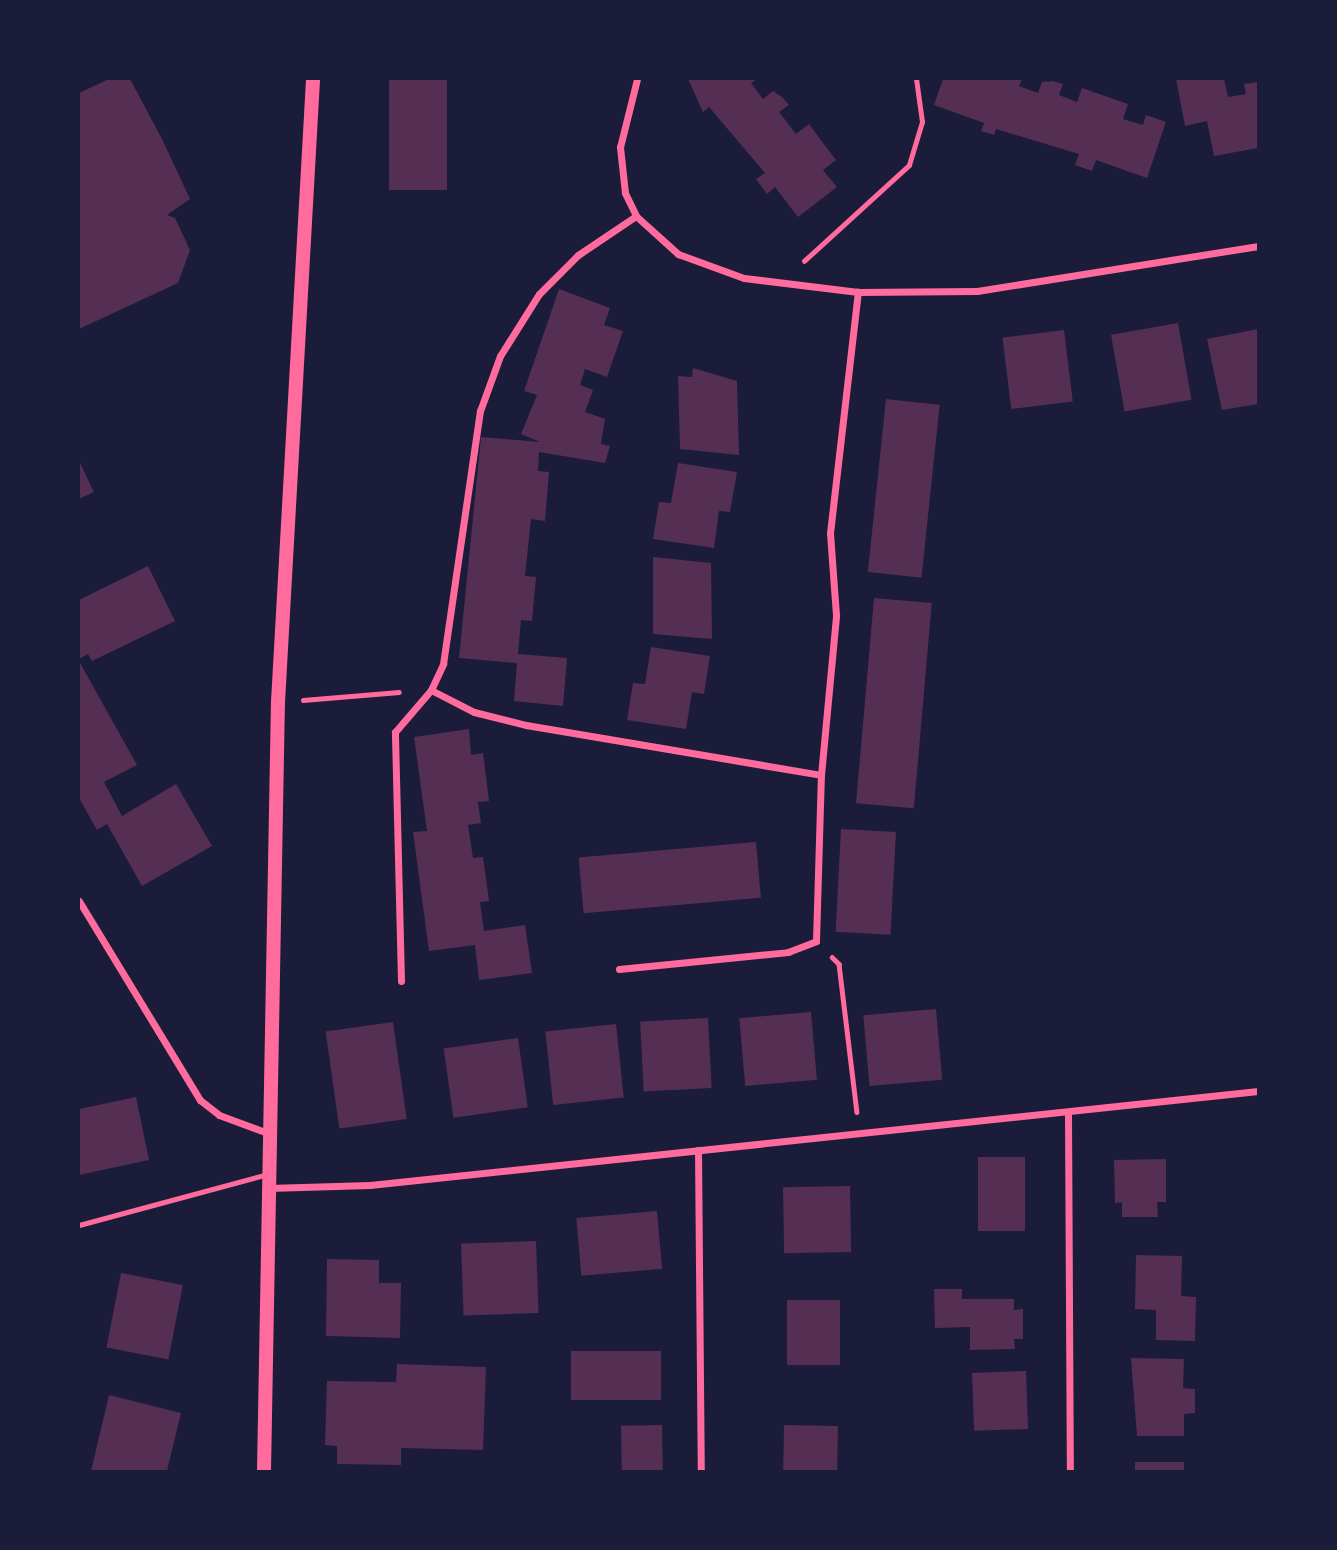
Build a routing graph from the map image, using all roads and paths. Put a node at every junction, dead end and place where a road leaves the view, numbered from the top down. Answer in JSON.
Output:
{"nodes":[{"id":1,"x":313,"y":79,"type":"edge"},
{"id":2,"x":637,"y":79,"type":"edge"},
{"id":3,"x":916,"y":79,"type":"edge"},
{"id":4,"x":636,"y":216,"type":"junction"},
{"id":5,"x":1258,"y":246,"type":"edge"},
{"id":6,"x":799,"y":286,"type":"junction"},
{"id":7,"x":858,"y":292,"type":"junction"},
{"id":8,"x":431,"y":690,"type":"junction"},
{"id":9,"x":278,"y":702,"type":"junction"},
{"id":10,"x":821,"y":775,"type":"junction"},
{"id":11,"x":79,"y":901,"type":"edge"},
{"id":12,"x":816,"y":941,"type":"junction"},
{"id":13,"x":619,"y":969,"type":"dead end"},
{"id":14,"x":401,"y":981,"type":"dead end"},
{"id":15,"x":1258,"y":1091,"type":"edge"},
{"id":16,"x":1069,"y":1114,"type":"junction"},
{"id":17,"x":268,"y":1133,"type":"junction"},
{"id":18,"x":860,"y":1134,"type":"junction"},
{"id":19,"x":698,"y":1150,"type":"junction"},
{"id":20,"x":268,"y":1181,"type":"junction"},
{"id":21,"x":79,"y":1225,"type":"edge"},
{"id":22,"x":264,"y":1471,"type":"edge"},
{"id":23,"x":701,"y":1471,"type":"edge"},
{"id":24,"x":1070,"y":1471,"type":"edge"}],
"edges":[{"from":1,"to":9,"type":"main road"},
{"from":2,"to":4,"type":"street"},
{"from":3,"to":6,"type":"path"},
{"from":4,"to":6,"type":"street"},
{"from":4,"to":8,"type":"street"},
{"from":5,"to":7,"type":"street"},
{"from":6,"to":7,"type":"street"},
{"from":7,"to":10,"type":"street"},
{"from":8,"to":9,"type":"path"},
{"from":8,"to":10,"type":"street"},
{"from":8,"to":14,"type":"street"},
{"from":9,"to":17,"type":"main road"},
{"from":10,"to":12,"type":"street"},
{"from":11,"to":17,"type":"street"},
{"from":12,"to":13,"type":"street"},
{"from":12,"to":18,"type":"path"},
{"from":15,"to":16,"type":"street"},
{"from":16,"to":18,"type":"street"},
{"from":16,"to":24,"type":"street"},
{"from":17,"to":20,"type":"main road"},
{"from":18,"to":19,"type":"street"},
{"from":19,"to":20,"type":"street"},
{"from":19,"to":23,"type":"street"},
{"from":20,"to":21,"type":"lane"},
{"from":20,"to":22,"type":"main road"}]}
